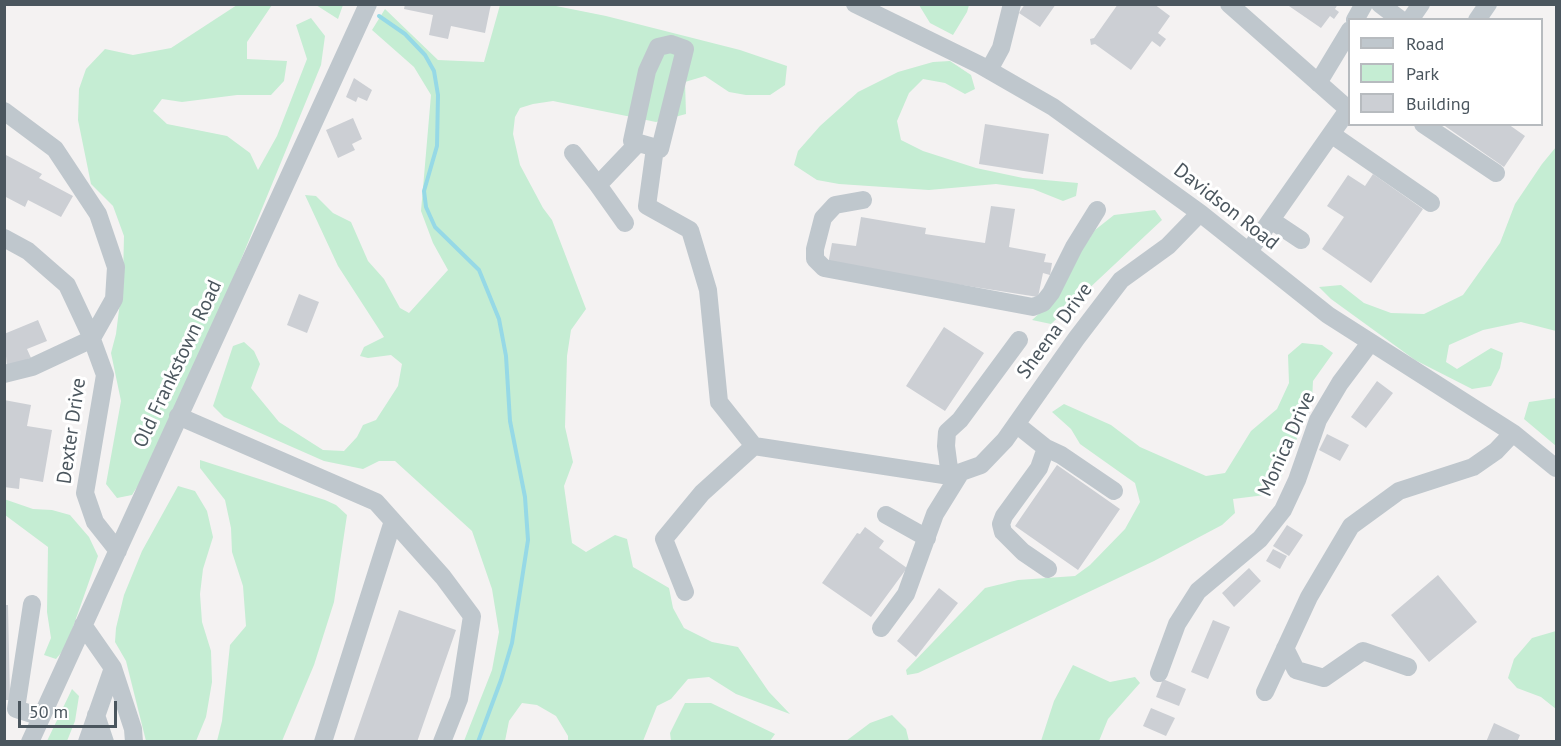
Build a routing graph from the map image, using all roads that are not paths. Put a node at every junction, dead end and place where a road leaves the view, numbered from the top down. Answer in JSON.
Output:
{"nodes":[{"id":1,"x":368,"y":4,"type":"edge"},
{"id":2,"x":855,"y":4,"type":"edge"},
{"id":3,"x":1012,"y":4,"type":"edge"},
{"id":4,"x":1229,"y":4,"type":"edge"},
{"id":5,"x":1364,"y":4,"type":"edge"},
{"id":6,"x":1380,"y":4,"type":"edge"},
{"id":7,"x":1421,"y":4,"type":"edge"},
{"id":8,"x":1488,"y":4,"type":"edge"},
{"id":9,"x":1356,"y":18,"type":"edge"},
{"id":10,"x":1398,"y":18,"type":"edge"},
{"id":11,"x":1411,"y":18,"type":"edge"},
{"id":12,"x":1478,"y":18,"type":"edge"},
{"id":13,"x":1348,"y":33,"type":"edge"},
{"id":14,"x":989,"y":70,"type":"junction"},
{"id":15,"x":1318,"y":83,"type":"junction"},
{"id":16,"x":1348,"y":107,"type":"edge"},
{"id":17,"x":1348,"y":109,"type":"edge"},
{"id":18,"x":4,"y":111,"type":"edge"},
{"id":19,"x":1426,"y":126,"type":"edge"},
{"id":20,"x":1331,"y":134,"type":"junction"},
{"id":21,"x":646,"y":145,"type":"junction"},
{"id":22,"x":573,"y":153,"type":"dead end"},
{"id":23,"x":1496,"y":173,"type":"dead end"},
{"id":24,"x":598,"y":185,"type":"junction"},
{"id":25,"x":863,"y":200,"type":"dead end"},
{"id":26,"x":1431,"y":203,"type":"dead end"},
{"id":27,"x":1097,"y":210,"type":"dead end"},
{"id":28,"x":1200,"y":213,"type":"junction"},
{"id":29,"x":1270,"y":220,"type":"junction"},
{"id":30,"x":625,"y":223,"type":"dead end"},
{"id":31,"x":4,"y":238,"type":"edge"},
{"id":32,"x":1301,"y":240,"type":"dead end"},
{"id":33,"x":1249,"y":251,"type":"junction"},
{"id":34,"x":92,"y":339,"type":"junction"},
{"id":35,"x":1019,"y":340,"type":"dead end"},
{"id":36,"x":1370,"y":343,"type":"junction"},
{"id":37,"x":4,"y":374,"type":"edge"},
{"id":38,"x":178,"y":416,"type":"junction"},
{"id":39,"x":1016,"y":424,"type":"junction"},
{"id":40,"x":1513,"y":433,"type":"junction"},
{"id":41,"x":754,"y":446,"type":"junction"},
{"id":42,"x":1046,"y":448,"type":"junction"},
{"id":43,"x":1557,"y":468,"type":"edge"},
{"id":44,"x":956,"y":474,"type":"junction"},
{"id":45,"x":1114,"y":492,"type":"dead end"},
{"id":46,"x":886,"y":514,"type":"dead end"},
{"id":47,"x":393,"y":521,"type":"junction"},
{"id":48,"x":927,"y":538,"type":"junction"},
{"id":49,"x":118,"y":551,"type":"junction"},
{"id":50,"x":1048,"y":569,"type":"dead end"},
{"id":51,"x":685,"y":592,"type":"dead end"},
{"id":52,"x":32,"y":604,"type":"dead end"},
{"id":53,"x":83,"y":625,"type":"junction"},
{"id":54,"x":881,"y":628,"type":"dead end"},
{"id":55,"x":1285,"y":648,"type":"junction"},
{"id":56,"x":1408,"y":667,"type":"dead end"},
{"id":57,"x":113,"y":668,"type":"junction"},
{"id":58,"x":1159,"y":673,"type":"dead end"},
{"id":59,"x":1265,"y":692,"type":"dead end"},
{"id":60,"x":10,"y":710,"type":"edge"},
{"id":61,"x":96,"y":715,"type":"junction"},
{"id":62,"x":41,"y":717,"type":"junction"},
{"id":63,"x":30,"y":741,"type":"edge"},
{"id":64,"x":87,"y":741,"type":"edge"},
{"id":65,"x":105,"y":741,"type":"edge"},
{"id":66,"x":134,"y":741,"type":"edge"},
{"id":67,"x":323,"y":741,"type":"edge"},
{"id":68,"x":442,"y":741,"type":"edge"}],
"edges":[{"from":1,"to":38,"type":"street","name":"Old Frankstown Road"},
{"from":2,"to":14,"type":"street","name":"Davidson Road"},
{"from":3,"to":14,"type":"street"},
{"from":4,"to":15,"type":"street"},
{"from":5,"to":9,"type":"street"},
{"from":6,"to":10,"type":"street"},
{"from":7,"to":11,"type":"street"},
{"from":8,"to":12,"type":"street"},
{"from":13,"to":15,"type":"street"},
{"from":14,"to":28,"type":"street","name":"Davidson Road"},
{"from":15,"to":16,"type":"street"},
{"from":17,"to":20,"type":"street"},
{"from":18,"to":34,"type":"street"},
{"from":19,"to":23,"type":"street"},
{"from":20,"to":26,"type":"street"},
{"from":20,"to":29,"type":"street"},
{"from":21,"to":21,"type":"street"},
{"from":21,"to":24,"type":"street"},
{"from":21,"to":41,"type":"street"},
{"from":22,"to":24,"type":"street"},
{"from":24,"to":30,"type":"street"},
{"from":25,"to":27,"type":"street"},
{"from":28,"to":33,"type":"street","name":"Davidson Road"},
{"from":28,"to":39,"type":"street","name":"Sheena Drive"},
{"from":29,"to":32,"type":"street"},
{"from":29,"to":33,"type":"street"},
{"from":31,"to":34,"type":"street","name":"Dexter Drive"},
{"from":33,"to":36,"type":"street","name":"Davidson Road"},
{"from":34,"to":37,"type":"street"},
{"from":34,"to":49,"type":"street","name":"Dexter Drive"},
{"from":35,"to":44,"type":"street"},
{"from":36,"to":40,"type":"street","name":"Davidson Road"},
{"from":36,"to":58,"type":"street","name":"Monica Drive"},
{"from":38,"to":47,"type":"street"},
{"from":38,"to":49,"type":"street","name":"Old Frankstown Road"},
{"from":39,"to":42,"type":"street"},
{"from":39,"to":44,"type":"street","name":"Sheena Drive"},
{"from":40,"to":43,"type":"street","name":"Davidson Road"},
{"from":40,"to":55,"type":"street"},
{"from":41,"to":44,"type":"street"},
{"from":41,"to":51,"type":"street"},
{"from":42,"to":45,"type":"street"},
{"from":42,"to":50,"type":"street"},
{"from":44,"to":48,"type":"street"},
{"from":46,"to":48,"type":"street"},
{"from":47,"to":67,"type":"street"},
{"from":47,"to":68,"type":"street"},
{"from":48,"to":54,"type":"street"},
{"from":49,"to":53,"type":"street","name":"Old Frankstown Road"},
{"from":52,"to":60,"type":"street"},
{"from":53,"to":57,"type":"street"},
{"from":53,"to":62,"type":"street","name":"Old Frankstown Road"},
{"from":55,"to":56,"type":"street"},
{"from":55,"to":59,"type":"street"},
{"from":57,"to":61,"type":"street"},
{"from":57,"to":66,"type":"street"},
{"from":60,"to":62,"type":"street"},
{"from":61,"to":64,"type":"street"},
{"from":61,"to":65,"type":"street"},
{"from":62,"to":63,"type":"street","name":"Old Frankstown Road"}]}
